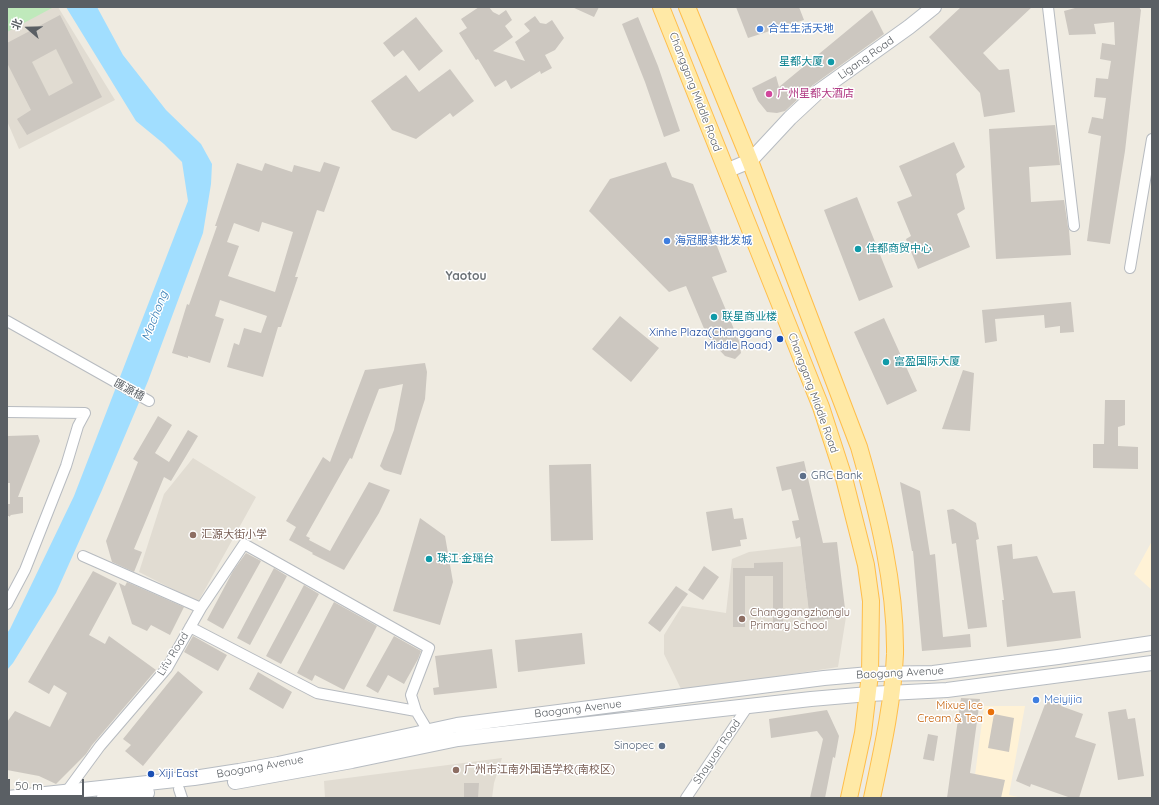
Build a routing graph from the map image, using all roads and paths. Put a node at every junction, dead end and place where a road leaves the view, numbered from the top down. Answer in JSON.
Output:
{"nodes":[{"id":1,"x":661,"y":7,"type":"edge"},
{"id":2,"x":687,"y":7,"type":"edge"},
{"id":3,"x":934,"y":7,"type":"edge"},
{"id":4,"x":1048,"y":7,"type":"edge"},
{"id":5,"x":1152,"y":139,"type":"edge"},
{"id":6,"x":750,"y":161,"type":"junction"},
{"id":7,"x":726,"y":171,"type":"junction"},
{"id":8,"x":770,"y":212,"type":"junction"},
{"id":9,"x":746,"y":221,"type":"junction"},
{"id":10,"x":1074,"y":226,"type":"dead end"},
{"id":11,"x":1130,"y":268,"type":"dead end"},
{"id":12,"x":7,"y":321,"type":"edge"},
{"id":13,"x":149,"y":400,"type":"dead end"},
{"id":14,"x":7,"y":412,"type":"edge"},
{"id":15,"x":83,"y":556,"type":"dead end"},
{"id":16,"x":7,"y":604,"type":"edge"},
{"id":17,"x":201,"y":608,"type":"junction"},
{"id":18,"x":190,"y":626,"type":"junction"},
{"id":19,"x":1152,"y":643,"type":"edge"},
{"id":20,"x":1152,"y":663,"type":"edge"},
{"id":21,"x":870,"y":674,"type":"junction"},
{"id":22,"x":893,"y":674,"type":"junction"},
{"id":23,"x":891,"y":692,"type":"junction"},
{"id":24,"x":869,"y":694,"type":"junction"},
{"id":25,"x":748,"y":706,"type":"junction"},
{"id":26,"x":416,"y":711,"type":"junction"},
{"id":27,"x":428,"y":731,"type":"junction"},
{"id":28,"x":181,"y":793,"type":"edge"},
{"id":29,"x":64,"y":795,"type":"edge"},
{"id":30,"x":8,"y":798,"type":"edge"},
{"id":31,"x":104,"y":798,"type":"edge"},
{"id":32,"x":686,"y":798,"type":"edge"},
{"id":33,"x":849,"y":798,"type":"edge"},
{"id":34,"x":872,"y":798,"type":"edge"}],
"edges":[{"from":1,"to":7,"type":"main road","name":"Changgang Middle Road"},
{"from":2,"to":6,"type":"main road"},
{"from":3,"to":6,"type":"main road","name":"Ligang Road"},
{"from":4,"to":10,"type":"street"},
{"from":5,"to":11,"type":"street"},
{"from":6,"to":7,"type":"main road","name":"Ligang Road"},
{"from":6,"to":8,"type":"main road"},
{"from":7,"to":9,"type":"main road","name":"Changgang Middle Road"},
{"from":8,"to":9,"type":"main road"},
{"from":8,"to":22,"type":"main road"},
{"from":9,"to":21,"type":"main road","name":"Changgang Middle Road"},
{"from":12,"to":13,"type":"street","name":"匯源橋"},
{"from":14,"to":16,"type":"street"},
{"from":15,"to":17,"type":"street"},
{"from":17,"to":18,"type":"street","name":"Lifu Road"},
{"from":17,"to":26,"type":"street","name":"Lifu Road"},
{"from":18,"to":26,"type":"street"},
{"from":18,"to":29,"type":"street","name":"Lifu Road"},
{"from":19,"to":22,"type":"main road","name":"Baogang Avenue"},
{"from":20,"to":23,"type":"main road","name":"Baogang Avenue"},
{"from":21,"to":22,"type":"main road","name":"Baogang Avenue"},
{"from":21,"to":24,"type":"main road","name":"Changgang Middle Road"},
{"from":21,"to":27,"type":"main road","name":"Baogang Avenue"},
{"from":22,"to":23,"type":"main road"},
{"from":23,"to":24,"type":"main road","name":"Baogang Avenue"},
{"from":23,"to":34,"type":"main road"},
{"from":24,"to":25,"type":"main road","name":"Baogang Avenue"},
{"from":24,"to":33,"type":"main road","name":"Changgang Middle Road"},
{"from":25,"to":28,"type":"main road","name":"Baogang Avenue"},
{"from":25,"to":32,"type":"street","name":"Shayuan Road"},
{"from":26,"to":27,"type":"street"},
{"from":27,"to":29,"type":"main road","name":"Baogang Avenue"},
{"from":28,"to":31,"type":"main road","name":"Baogang Avenue"},
{"from":29,"to":30,"type":"main road","name":"Baogang Avenue"}]}
